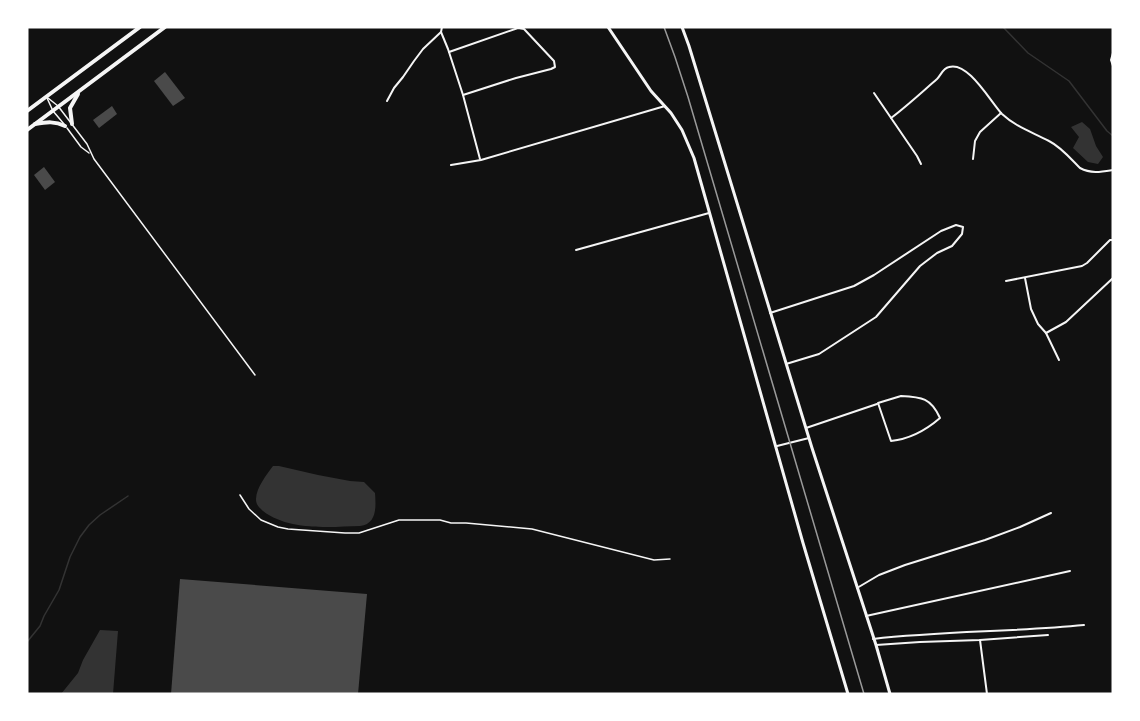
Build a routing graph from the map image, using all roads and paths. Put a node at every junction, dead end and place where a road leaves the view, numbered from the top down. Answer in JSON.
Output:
{"nodes":[{"id":1,"x":140,"y":27,"type":"edge"},
{"id":2,"x":165,"y":27,"type":"edge"},
{"id":3,"x":442,"y":27,"type":"edge"},
{"id":4,"x":608,"y":27,"type":"edge"},
{"id":5,"x":682,"y":27,"type":"edge"},
{"id":6,"x":441,"y":32,"type":"junction"},
{"id":7,"x":449,"y":52,"type":"junction"},
{"id":8,"x":1113,"y":53,"type":"edge"},
{"id":9,"x":1113,"y":66,"type":"edge"},
{"id":10,"x":81,"y":89,"type":"junction"},
{"id":11,"x":874,"y":93,"type":"dead end"},
{"id":12,"x":463,"y":95,"type":"junction"},
{"id":13,"x":46,"y":97,"type":"junction"},
{"id":14,"x":387,"y":101,"type":"dead end"},
{"id":15,"x":58,"y":106,"type":"junction"},
{"id":16,"x":665,"y":106,"type":"junction"},
{"id":17,"x":27,"y":111,"type":"edge"},
{"id":18,"x":53,"y":111,"type":"junction"},
{"id":19,"x":1001,"y":112,"type":"junction"},
{"id":20,"x":891,"y":118,"type":"junction"},
{"id":21,"x":35,"y":124,"type":"junction"},
{"id":22,"x":72,"y":124,"type":"junction"},
{"id":23,"x":65,"y":126,"type":"junction"},
{"id":24,"x":27,"y":130,"type":"edge"},
{"id":25,"x":90,"y":153,"type":"junction"},
{"id":26,"x":973,"y":159,"type":"dead end"},
{"id":27,"x":481,"y":160,"type":"junction"},
{"id":28,"x":921,"y":164,"type":"dead end"},
{"id":29,"x":451,"y":165,"type":"dead end"},
{"id":30,"x":1113,"y":170,"type":"edge"},
{"id":31,"x":709,"y":213,"type":"junction"},
{"id":32,"x":1113,"y":240,"type":"edge"},
{"id":33,"x":576,"y":250,"type":"dead end"},
{"id":34,"x":1025,"y":278,"type":"junction"},
{"id":35,"x":1113,"y":278,"type":"edge"},
{"id":36,"x":1006,"y":281,"type":"dead end"},
{"id":37,"x":770,"y":313,"type":"junction"},
{"id":38,"x":1046,"y":333,"type":"junction"},
{"id":39,"x":1059,"y":360,"type":"dead end"},
{"id":40,"x":786,"y":364,"type":"junction"},
{"id":41,"x":255,"y":375,"type":"dead end"},
{"id":42,"x":878,"y":403,"type":"junction"},
{"id":43,"x":806,"y":428,"type":"junction"},
{"id":44,"x":809,"y":438,"type":"junction"},
{"id":45,"x":776,"y":446,"type":"junction"},
{"id":46,"x":240,"y":495,"type":"dead end"},
{"id":47,"x":1051,"y":513,"type":"dead end"},
{"id":48,"x":670,"y":560,"type":"dead end"},
{"id":49,"x":1070,"y":571,"type":"dead end"},
{"id":50,"x":857,"y":588,"type":"junction"},
{"id":51,"x":866,"y":616,"type":"junction"},
{"id":52,"x":1084,"y":625,"type":"dead end"},
{"id":53,"x":1048,"y":635,"type":"dead end"},
{"id":54,"x":873,"y":639,"type":"junction"},
{"id":55,"x":980,"y":640,"type":"junction"},
{"id":56,"x":876,"y":645,"type":"junction"},
{"id":57,"x":848,"y":694,"type":"edge"},
{"id":58,"x":890,"y":694,"type":"edge"},
{"id":59,"x":987,"y":694,"type":"edge"}],
"edges":[{"from":1,"to":13,"type":"highway"},
{"from":2,"to":10,"type":"highway"},
{"from":3,"to":6,"type":"street"},
{"from":4,"to":16,"type":"street"},
{"from":5,"to":37,"type":"street"},
{"from":6,"to":7,"type":"street"},
{"from":6,"to":14,"type":"street"},
{"from":7,"to":12,"type":"street"},
{"from":7,"to":12,"type":"street"},
{"from":8,"to":9,"type":"street"},
{"from":10,"to":15,"type":"highway"},
{"from":10,"to":22,"type":"highway"},
{"from":11,"to":20,"type":"street"},
{"from":12,"to":27,"type":"street"},
{"from":13,"to":15,"type":"lane"},
{"from":13,"to":17,"type":"highway"},
{"from":13,"to":18,"type":"lane"},
{"from":15,"to":18,"type":"highway"},
{"from":15,"to":22,"type":"lane"},
{"from":16,"to":27,"type":"street"},
{"from":16,"to":31,"type":"street"},
{"from":18,"to":21,"type":"highway"},
{"from":18,"to":23,"type":"lane"},
{"from":19,"to":20,"type":"street"},
{"from":19,"to":26,"type":"street"},
{"from":19,"to":30,"type":"street"},
{"from":20,"to":28,"type":"street"},
{"from":21,"to":23,"type":"highway"},
{"from":21,"to":24,"type":"highway"},
{"from":22,"to":25,"type":"lane"},
{"from":23,"to":25,"type":"lane"},
{"from":25,"to":41,"type":"lane"},
{"from":27,"to":29,"type":"street"},
{"from":31,"to":33,"type":"street"},
{"from":31,"to":45,"type":"street"},
{"from":32,"to":34,"type":"street"},
{"from":34,"to":36,"type":"street"},
{"from":34,"to":38,"type":"street"},
{"from":35,"to":38,"type":"street"},
{"from":37,"to":40,"type":"street"},
{"from":37,"to":40,"type":"street"},
{"from":38,"to":39,"type":"street"},
{"from":40,"to":43,"type":"street"},
{"from":42,"to":42,"type":"street"},
{"from":42,"to":43,"type":"street"},
{"from":43,"to":44,"type":"street"},
{"from":44,"to":45,"type":"street"},
{"from":44,"to":50,"type":"street"},
{"from":45,"to":57,"type":"street"},
{"from":46,"to":48,"type":"lane"},
{"from":47,"to":50,"type":"street"},
{"from":49,"to":51,"type":"street"},
{"from":50,"to":51,"type":"street"},
{"from":51,"to":54,"type":"street"},
{"from":52,"to":54,"type":"street"},
{"from":53,"to":55,"type":"street"},
{"from":54,"to":56,"type":"street"},
{"from":55,"to":56,"type":"street"},
{"from":55,"to":59,"type":"street"},
{"from":56,"to":58,"type":"street"}]}
